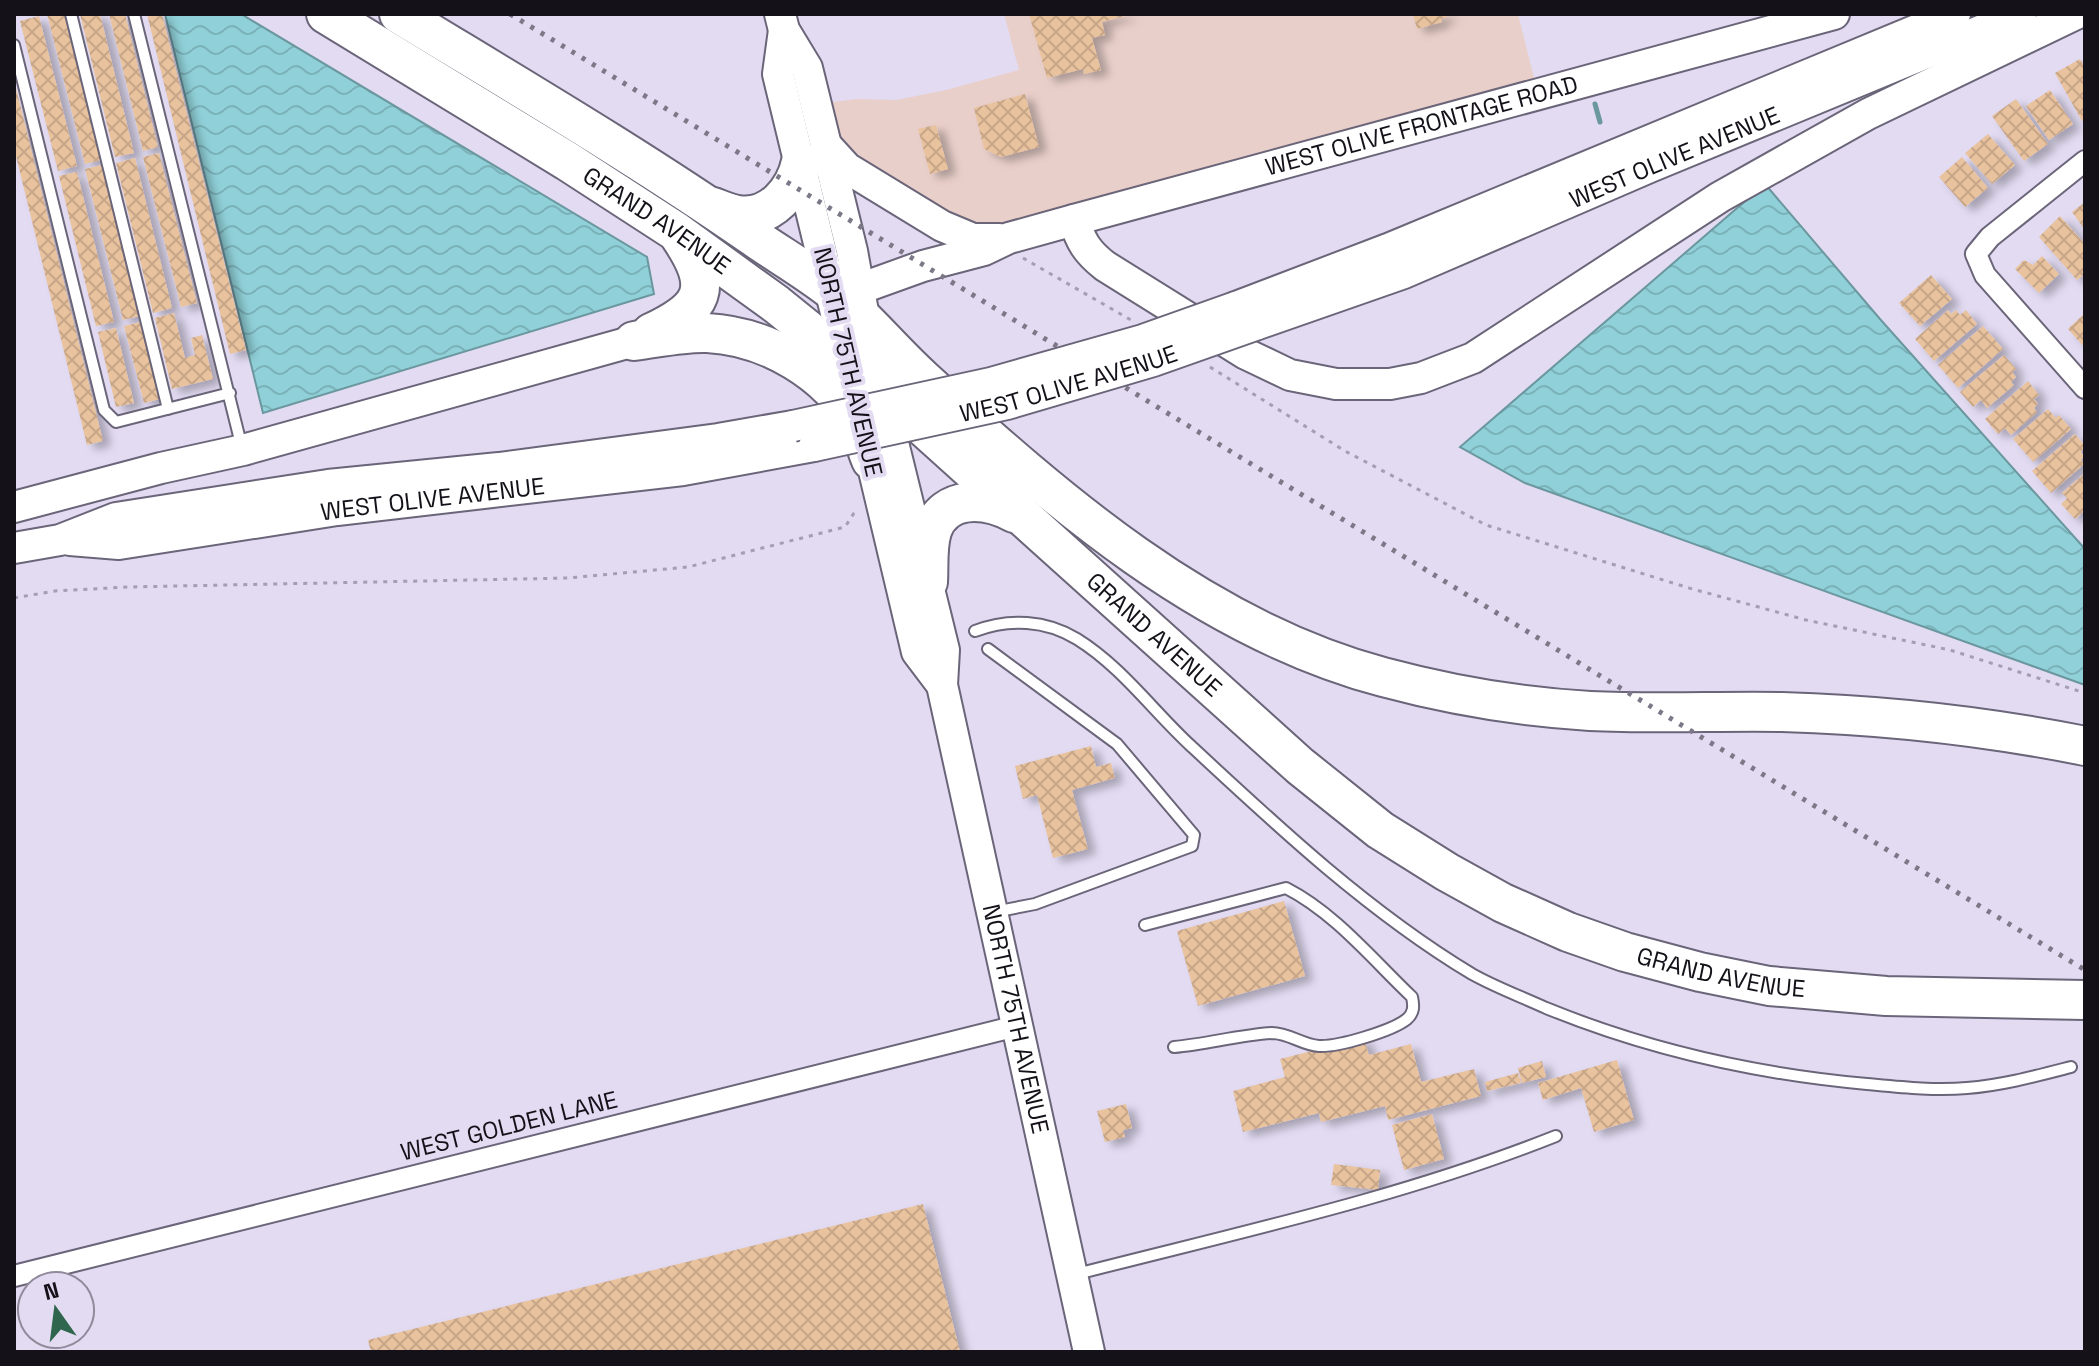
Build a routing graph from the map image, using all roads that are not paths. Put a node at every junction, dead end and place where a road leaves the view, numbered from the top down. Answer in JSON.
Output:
{"nodes":[{"id":1,"x":71,"y":14,"type":"edge"},
{"id":2,"x":134,"y":14,"type":"edge"},
{"id":3,"x":326,"y":14,"type":"edge"},
{"id":4,"x":399,"y":14,"type":"edge"},
{"id":5,"x":1834,"y":14,"type":"edge"},
{"id":6,"x":1955,"y":14,"type":"edge"},
{"id":7,"x":2021,"y":14,"type":"edge"},
{"id":8,"x":2076,"y":14,"type":"edge"},
{"id":9,"x":782,"y":22,"type":"edge"},
{"id":10,"x":14,"y":45,"type":"edge"},
{"id":11,"x":813,"y":153,"type":"junction"},
{"id":12,"x":2085,"y":161,"type":"edge"},
{"id":13,"x":709,"y":206,"type":"junction"},
{"id":14,"x":1074,"y":220,"type":"junction"},
{"id":15,"x":675,"y":231,"type":"junction"},
{"id":16,"x":1011,"y":245,"type":"junction"},
{"id":17,"x":761,"y":294,"type":"junction"},
{"id":18,"x":1246,"y":316,"type":"junction"},
{"id":19,"x":675,"y":322,"type":"junction"},
{"id":20,"x":852,"y":322,"type":"junction"},
{"id":21,"x":634,"y":341,"type":"junction"},
{"id":22,"x":880,"y":388,"type":"junction"},
{"id":23,"x":2085,"y":388,"type":"edge"},
{"id":24,"x":230,"y":393,"type":"junction"},
{"id":25,"x":168,"y":409,"type":"junction"},
{"id":26,"x":243,"y":450,"type":"junction"},
{"id":27,"x":871,"y":460,"type":"junction"},
{"id":28,"x":14,"y":507,"type":"edge"},
{"id":29,"x":1032,"y":524,"type":"junction"},
{"id":30,"x":14,"y":548,"type":"edge"},
{"id":31,"x":928,"y":582,"type":"junction"},
{"id":32,"x":975,"y":631,"type":"dead end"},
{"id":33,"x":988,"y":649,"type":"dead end"},
{"id":34,"x":942,"y":685,"type":"junction"},
{"id":35,"x":2085,"y":746,"type":"edge"},
{"id":36,"x":992,"y":913,"type":"junction"},
{"id":37,"x":1145,"y":925,"type":"dead end"},
{"id":38,"x":2085,"y":1000,"type":"edge"},
{"id":39,"x":1017,"y":1026,"type":"junction"},
{"id":40,"x":1174,"y":1047,"type":"dead end"},
{"id":41,"x":2071,"y":1067,"type":"dead end"},
{"id":42,"x":1556,"y":1136,"type":"dead end"},
{"id":43,"x":1071,"y":1275,"type":"junction"},
{"id":44,"x":14,"y":1276,"type":"edge"},
{"id":45,"x":1089,"y":1352,"type":"edge"}],
"edges":[{"from":1,"to":25,"type":"lane"},
{"from":2,"to":24,"type":"lane"},
{"from":3,"to":15,"type":"highway","name":"GRAND AVENUE"},
{"from":4,"to":13,"type":"highway","name":"GRAND AVENUE"},
{"from":5,"to":14,"type":"main road","name":"WEST OLIVE FRONTAGE ROAD"},
{"from":6,"to":18,"type":"main road","name":"WEST OLIVE AVENUE"},
{"from":7,"to":18,"type":"main road","name":"WEST OLIVE AVENUE"},
{"from":8,"to":14,"type":"main road"},
{"from":9,"to":11,"type":"main road","name":"NORTH 75TH AVENUE"},
{"from":10,"to":25,"type":"lane"},
{"from":11,"to":13,"type":"highway"},
{"from":11,"to":16,"type":"main road"},
{"from":11,"to":20,"type":"main road","name":"NORTH 75TH AVENUE"},
{"from":12,"to":23,"type":"street"},
{"from":13,"to":20,"type":"highway","name":"GRAND AVENUE"},
{"from":14,"to":16,"type":"main road","name":"WEST OLIVE FRONTAGE ROAD"},
{"from":15,"to":17,"type":"highway","name":"GRAND AVENUE"},
{"from":15,"to":19,"type":"highway"},
{"from":16,"to":20,"type":"main road"},
{"from":17,"to":19,"type":"highway"},
{"from":17,"to":20,"type":"highway","name":"GRAND AVENUE"},
{"from":17,"to":20,"type":"highway"},
{"from":18,"to":30,"type":"main road","name":"WEST OLIVE AVENUE","bridge":true},
{"from":19,"to":21,"type":"highway"},
{"from":20,"to":22,"type":"highway","name":"GRAND AVENUE"},
{"from":20,"to":27,"type":"main road","name":"NORTH 75TH AVENUE"},
{"from":20,"to":35,"type":"highway","name":"GRAND AVENUE"},
{"from":21,"to":26,"type":"main road"},
{"from":21,"to":27,"type":"highway"},
{"from":22,"to":29,"type":"highway","name":"GRAND AVENUE"},
{"from":22,"to":31,"type":"main road","name":"NORTH 75TH AVENUE"},
{"from":24,"to":25,"type":"lane"},
{"from":24,"to":26,"type":"lane"},
{"from":26,"to":28,"type":"main road"},
{"from":27,"to":34,"type":"main road","name":"NORTH 75TH AVENUE"},
{"from":29,"to":31,"type":"highway"},
{"from":29,"to":38,"type":"highway","name":"GRAND AVENUE"},
{"from":31,"to":34,"type":"main road","name":"NORTH 75TH AVENUE"},
{"from":32,"to":41,"type":"lane"},
{"from":33,"to":36,"type":"lane"},
{"from":34,"to":36,"type":"main road","name":"NORTH 75TH AVENUE"},
{"from":36,"to":39,"type":"main road","name":"NORTH 75TH AVENUE"},
{"from":37,"to":40,"type":"lane"},
{"from":39,"to":43,"type":"main road","name":"NORTH 75TH AVENUE"},
{"from":39,"to":44,"type":"street","name":"WEST GOLDEN LANE"},
{"from":42,"to":43,"type":"lane"},
{"from":43,"to":45,"type":"main road","name":"NORTH 75TH AVENUE"}]}
